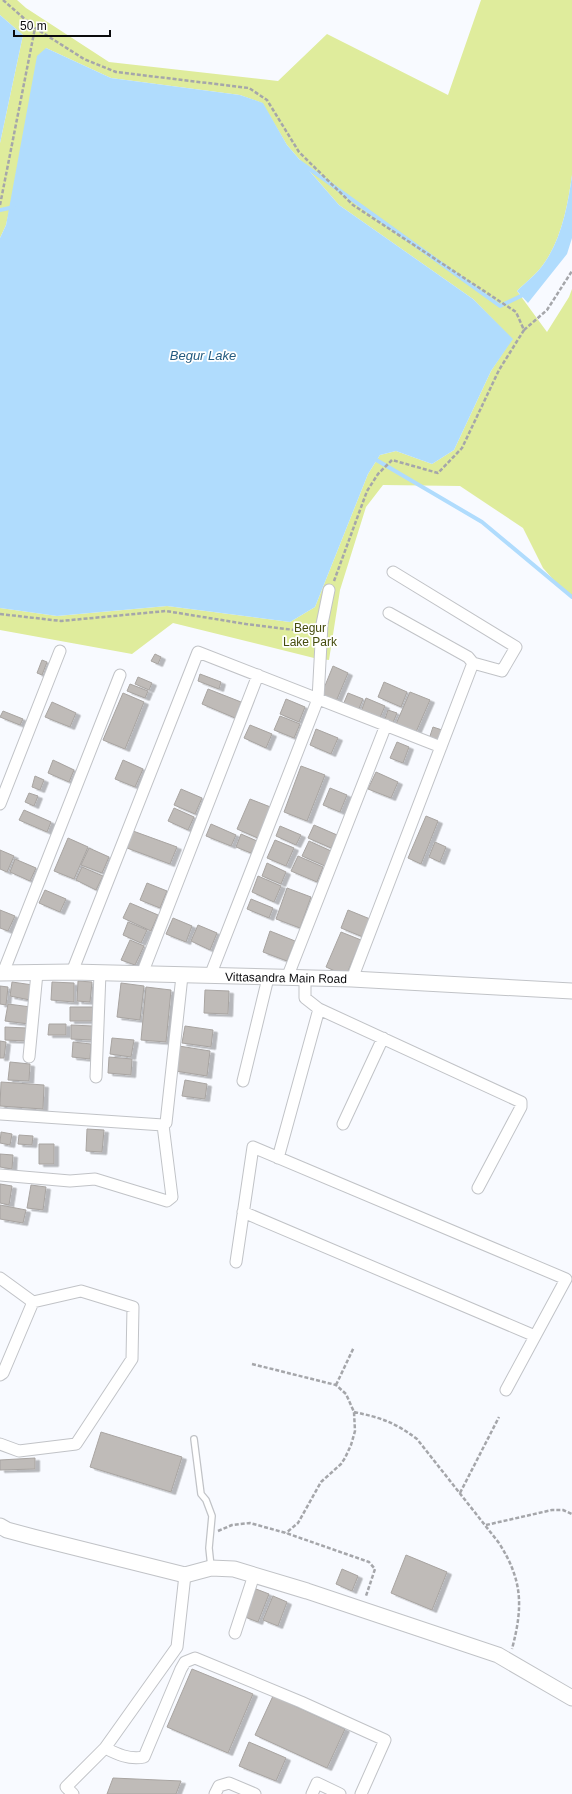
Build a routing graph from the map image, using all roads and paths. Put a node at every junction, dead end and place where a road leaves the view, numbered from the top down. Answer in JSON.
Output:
{"nodes":[{"id":1,"x":3,"y":0,"type":"edge"},
{"id":2,"x":35,"y":28,"type":"junction"},
{"id":3,"x":0,"y":205,"type":"edge"},
{"id":4,"x":572,"y":271,"type":"edge"},
{"id":5,"x":524,"y":330,"type":"junction"},
{"id":6,"x":393,"y":572,"type":"dead end"},
{"id":7,"x":330,"y":589,"type":"joint"},
{"id":8,"x":389,"y":613,"type":"dead end"},
{"id":9,"x":0,"y":614,"type":"edge"},
{"id":10,"x":316,"y":632,"type":"dead end"},
{"id":11,"x":60,"y":651,"type":"dead end"},
{"id":12,"x":473,"y":663,"type":"junction"},
{"id":13,"x":120,"y":676,"type":"dead end"},
{"id":14,"x":258,"y":676,"type":"junction"},
{"id":15,"x":318,"y":699,"type":"junction"},
{"id":16,"x":386,"y":725,"type":"junction"},
{"id":17,"x":441,"y":747,"type":"junction"},
{"id":18,"x":0,"y":804,"type":"edge"},
{"id":19,"x":72,"y":972,"type":"junction"},
{"id":20,"x":1,"y":973,"type":"edge"},
{"id":21,"x":37,"y":973,"type":"junction"},
{"id":22,"x":100,"y":973,"type":"junction"},
{"id":23,"x":142,"y":974,"type":"junction"},
{"id":24,"x":182,"y":976,"type":"junction"},
{"id":25,"x":210,"y":976,"type":"junction"},
{"id":26,"x":268,"y":978,"type":"junction"},
{"id":27,"x":287,"y":978,"type":"junction"},
{"id":28,"x":305,"y":979,"type":"junction"},
{"id":29,"x":352,"y":979,"type":"junction"},
{"id":30,"x":572,"y":991,"type":"edge"},
{"id":31,"x":319,"y":1009,"type":"junction"},
{"id":32,"x":383,"y":1038,"type":"junction"},
{"id":33,"x":30,"y":1057,"type":"dead end"},
{"id":34,"x":96,"y":1077,"type":"dead end"},
{"id":35,"x":243,"y":1081,"type":"dead end"},
{"id":36,"x":0,"y":1114,"type":"edge"},
{"id":37,"x":343,"y":1124,"type":"dead end"},
{"id":38,"x":163,"y":1125,"type":"junction"},
{"id":39,"x":278,"y":1158,"type":"junction"},
{"id":40,"x":0,"y":1175,"type":"edge"},
{"id":41,"x":478,"y":1188,"type":"dead end"},
{"id":42,"x":243,"y":1212,"type":"junction"},
{"id":43,"x":236,"y":1262,"type":"dead end"},
{"id":44,"x":0,"y":1278,"type":"edge"},
{"id":45,"x":33,"y":1302,"type":"junction"},
{"id":46,"x":535,"y":1336,"type":"junction"},
{"id":47,"x":354,"y":1347,"type":"dead end"},
{"id":48,"x":252,"y":1364,"type":"dead end"},
{"id":49,"x":0,"y":1375,"type":"edge"},
{"id":50,"x":336,"y":1385,"type":"junction"},
{"id":51,"x":506,"y":1390,"type":"dead end"},
{"id":52,"x":354,"y":1412,"type":"junction"},
{"id":53,"x":499,"y":1417,"type":"dead end"},
{"id":54,"x":194,"y":1439,"type":"dead end"},
{"id":55,"x":0,"y":1444,"type":"edge"},
{"id":56,"x":460,"y":1493,"type":"junction"},
{"id":57,"x":572,"y":1514,"type":"edge"},
{"id":58,"x":486,"y":1525,"type":"junction"},
{"id":59,"x":0,"y":1526,"type":"edge"},
{"id":60,"x":286,"y":1533,"type":"junction"},
{"id":61,"x":211,"y":1541,"type":"junction"},
{"id":62,"x":211,"y":1568,"type":"junction"},
{"id":63,"x":185,"y":1575,"type":"junction"},
{"id":64,"x":254,"y":1575,"type":"junction"},
{"id":65,"x":361,"y":1609,"type":"junction"},
{"id":66,"x":235,"y":1633,"type":"dead end"},
{"id":67,"x":509,"y":1661,"type":"junction"},
{"id":68,"x":572,"y":1698,"type":"edge"},
{"id":69,"x":104,"y":1748,"type":"junction"},
{"id":70,"x":73,"y":1794,"type":"edge"},
{"id":71,"x":215,"y":1794,"type":"edge"},
{"id":72,"x":255,"y":1794,"type":"edge"},
{"id":73,"x":312,"y":1794,"type":"edge"},
{"id":74,"x":340,"y":1794,"type":"edge"},
{"id":75,"x":361,"y":1794,"type":"edge"}],
"edges":[{"from":1,"to":2,"type":"path"},
{"from":2,"to":3,"type":"path"},
{"from":2,"to":5,"type":"path"},
{"from":4,"to":5,"type":"path"},
{"from":5,"to":7,"type":"path"},
{"from":6,"to":12,"type":"street"},
{"from":7,"to":15,"type":"street"},
{"from":8,"to":12,"type":"street"},
{"from":9,"to":10,"type":"path"},
{"from":11,"to":18,"type":"street"},
{"from":12,"to":17,"type":"street"},
{"from":13,"to":20,"type":"street"},
{"from":14,"to":15,"type":"street"},
{"from":14,"to":19,"type":"street"},
{"from":14,"to":23,"type":"street"},
{"from":15,"to":16,"type":"street"},
{"from":15,"to":25,"type":"street"},
{"from":16,"to":17,"type":"street"},
{"from":16,"to":27,"type":"street"},
{"from":17,"to":29,"type":"street"},
{"from":19,"to":21,"type":"street","name":"Vittasandra Main Road"},
{"from":19,"to":22,"type":"street","name":"Vittasandra Main Road"},
{"from":20,"to":21,"type":"street","name":"Vittasandra Main Road"},
{"from":21,"to":33,"type":"street"},
{"from":22,"to":23,"type":"street","name":"Vittasandra Main Road"},
{"from":22,"to":34,"type":"street"},
{"from":23,"to":24,"type":"street","name":"Vittasandra Main Road"},
{"from":24,"to":25,"type":"street","name":"Vittasandra Main Road"},
{"from":24,"to":38,"type":"street"},
{"from":25,"to":26,"type":"street","name":"Vittasandra Main Road"},
{"from":26,"to":27,"type":"street","name":"Vittasandra Main Road"},
{"from":26,"to":35,"type":"street"},
{"from":27,"to":28,"type":"street","name":"Vittasandra Main Road"},
{"from":28,"to":29,"type":"street","name":"Vittasandra Main Road"},
{"from":28,"to":31,"type":"street"},
{"from":29,"to":30,"type":"street","name":"Vittasandra Main Road"},
{"from":31,"to":32,"type":"street"},
{"from":31,"to":39,"type":"street"},
{"from":32,"to":37,"type":"street"},
{"from":32,"to":41,"type":"street"},
{"from":36,"to":38,"type":"street"},
{"from":38,"to":40,"type":"street"},
{"from":39,"to":42,"type":"street"},
{"from":39,"to":46,"type":"street"},
{"from":42,"to":43,"type":"street"},
{"from":42,"to":46,"type":"street"},
{"from":44,"to":45,"type":"street"},
{"from":45,"to":49,"type":"street"},
{"from":45,"to":55,"type":"street"},
{"from":46,"to":51,"type":"street"},
{"from":47,"to":50,"type":"path"},
{"from":48,"to":50,"type":"path"},
{"from":50,"to":52,"type":"path"},
{"from":52,"to":56,"type":"path"},
{"from":52,"to":60,"type":"path"},
{"from":53,"to":56,"type":"path"},
{"from":54,"to":61,"type":"lane"},
{"from":56,"to":58,"type":"path"},
{"from":57,"to":58,"type":"path"},
{"from":58,"to":67,"type":"path"},
{"from":59,"to":63,"type":"street"},
{"from":60,"to":61,"type":"path"},
{"from":60,"to":65,"type":"path"},
{"from":61,"to":62,"type":"lane"},
{"from":62,"to":63,"type":"street"},
{"from":62,"to":64,"type":"street"},
{"from":63,"to":69,"type":"street"},
{"from":64,"to":65,"type":"street"},
{"from":64,"to":66,"type":"street"},
{"from":65,"to":67,"type":"street"},
{"from":67,"to":68,"type":"street"},
{"from":69,"to":70,"type":"street"},
{"from":69,"to":75,"type":"street"},
{"from":71,"to":72,"type":"street"},
{"from":73,"to":74,"type":"street"}]}
